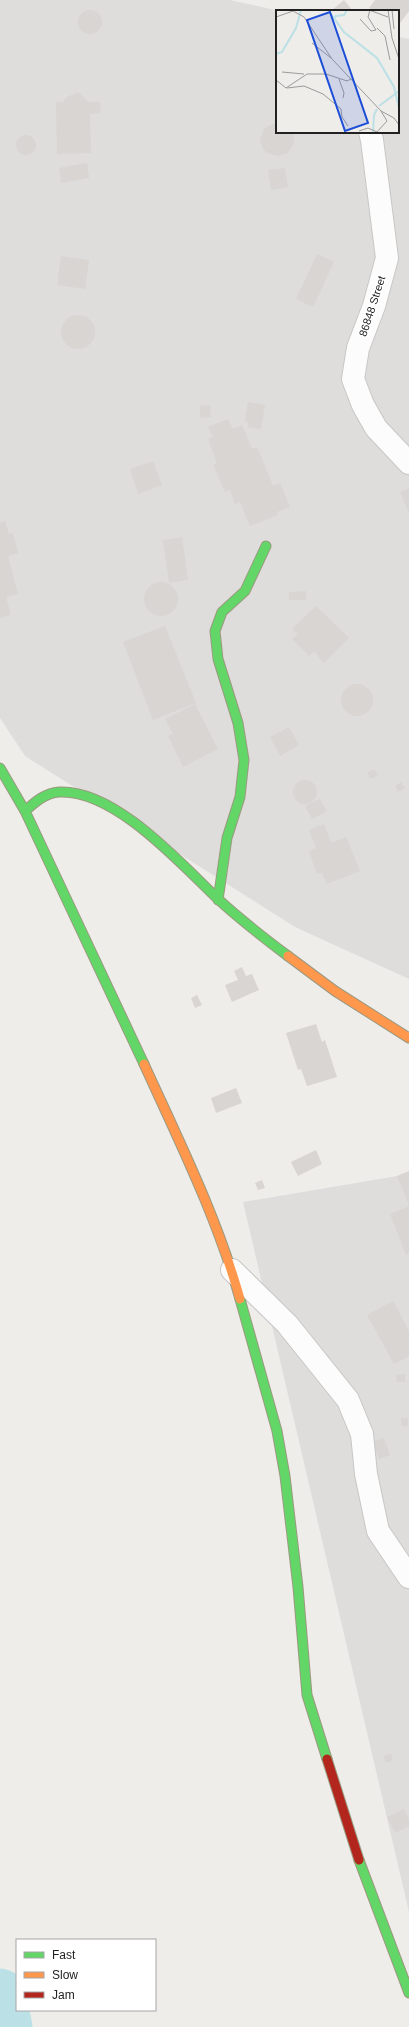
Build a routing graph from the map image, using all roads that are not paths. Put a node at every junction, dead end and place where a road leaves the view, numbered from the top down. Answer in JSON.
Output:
{"nodes":[{"id":1,"x":370,"y":133,"type":"edge"},
{"id":2,"x":409,"y":463,"type":"edge"},
{"id":3,"x":266,"y":546,"type":"dead end"},
{"id":4,"x":0,"y":768,"type":"edge"},
{"id":5,"x":25,"y":811,"type":"junction"},
{"id":6,"x":218,"y":900,"type":"junction"},
{"id":7,"x":409,"y":1038,"type":"edge"},
{"id":8,"x":232,"y":1270,"type":"junction"},
{"id":9,"x":409,"y":1577,"type":"edge"},
{"id":10,"x":409,"y":1993,"type":"edge"}],
"edges":[{"from":1,"to":2,"type":"street","name":"86848 Street"},
{"from":3,"to":6,"type":"street"},
{"from":4,"to":5,"type":"street"},
{"from":5,"to":6,"type":"street"},
{"from":5,"to":8,"type":"street"},
{"from":6,"to":7,"type":"street"},
{"from":8,"to":9,"type":"street"},
{"from":8,"to":10,"type":"street"}]}
